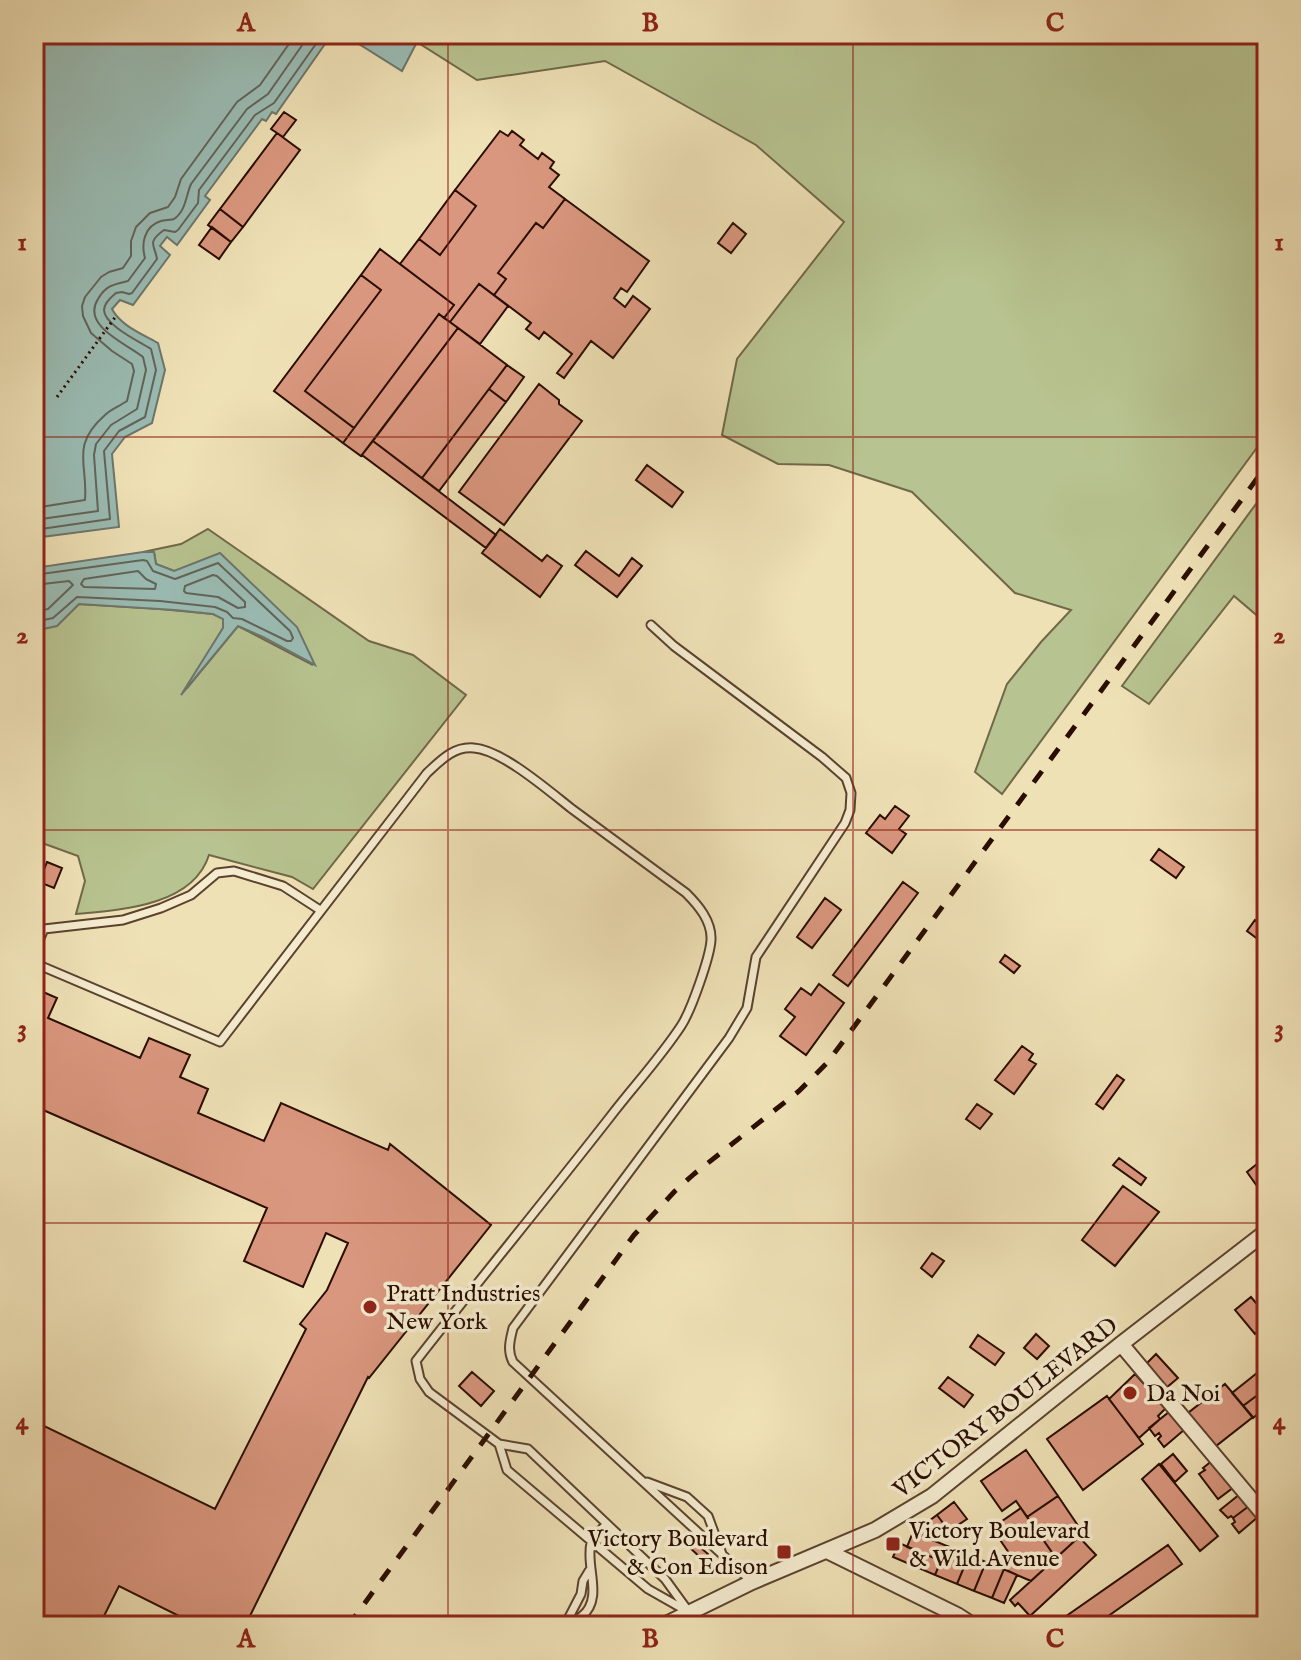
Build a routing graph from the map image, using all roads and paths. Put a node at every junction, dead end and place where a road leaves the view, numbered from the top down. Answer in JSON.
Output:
{"nodes":[{"id":1,"x":116,"y":316,"type":"dead end"},
{"id":2,"x":57,"y":397,"type":"dead end"},
{"id":3,"x":651,"y":625,"type":"dead end"},
{"id":4,"x":320,"y":910,"type":"junction"},
{"id":5,"x":34,"y":926,"type":"edge"},
{"id":6,"x":44,"y":929,"type":"junction"},
{"id":7,"x":34,"y":952,"type":"edge"},
{"id":8,"x":34,"y":963,"type":"edge"},
{"id":9,"x":1267,"y":1231,"type":"edge"},
{"id":10,"x":1121,"y":1344,"type":"junction"},
{"id":11,"x":499,"y":1444,"type":"junction"},
{"id":12,"x":641,"y":1480,"type":"junction"},
{"id":13,"x":1265,"y":1516,"type":"edge"},
{"id":14,"x":607,"y":1524,"type":"junction"},
{"id":15,"x":591,"y":1541,"type":"junction"},
{"id":16,"x":827,"y":1551,"type":"junction"},
{"id":17,"x":723,"y":1555,"type":"junction"},
{"id":18,"x":589,"y":1571,"type":"junction"},
{"id":19,"x":752,"y":1582,"type":"junction"},
{"id":20,"x":689,"y":1612,"type":"junction"},
{"id":21,"x":563,"y":1624,"type":"edge"},
{"id":22,"x":662,"y":1626,"type":"edge"},
{"id":23,"x":974,"y":1626,"type":"edge"}],
"edges":[{"from":1,"to":2,"type":"path"},
{"from":3,"to":12,"type":"lane"},
{"from":4,"to":6,"type":"lane"},
{"from":4,"to":8,"type":"lane"},
{"from":4,"to":11,"type":"lane"},
{"from":5,"to":6,"type":"lane"},
{"from":6,"to":7,"type":"lane"},
{"from":9,"to":10,"type":"street","name":"VICTORY BOULEVARD"},
{"from":10,"to":13,"type":"street"},
{"from":10,"to":16,"type":"street","name":"VICTORY BOULEVARD"},
{"from":11,"to":14,"type":"lane"},
{"from":11,"to":15,"type":"lane"},
{"from":12,"to":17,"type":"lane"},
{"from":12,"to":17,"type":"lane"},
{"from":14,"to":15,"type":"lane"},
{"from":14,"to":20,"type":"lane"},
{"from":15,"to":18,"type":"lane"},
{"from":15,"to":20,"type":"lane"},
{"from":16,"to":19,"type":"street","name":"VICTORY BOULEVARD"},
{"from":16,"to":23,"type":"street"},
{"from":17,"to":19,"type":"lane"},
{"from":18,"to":21,"type":"lane"},
{"from":18,"to":21,"type":"lane"},
{"from":19,"to":20,"type":"street","name":"VICTORY BOULEVARD"},
{"from":20,"to":22,"type":"street","name":"VICTORY BOULEVARD"}]}
